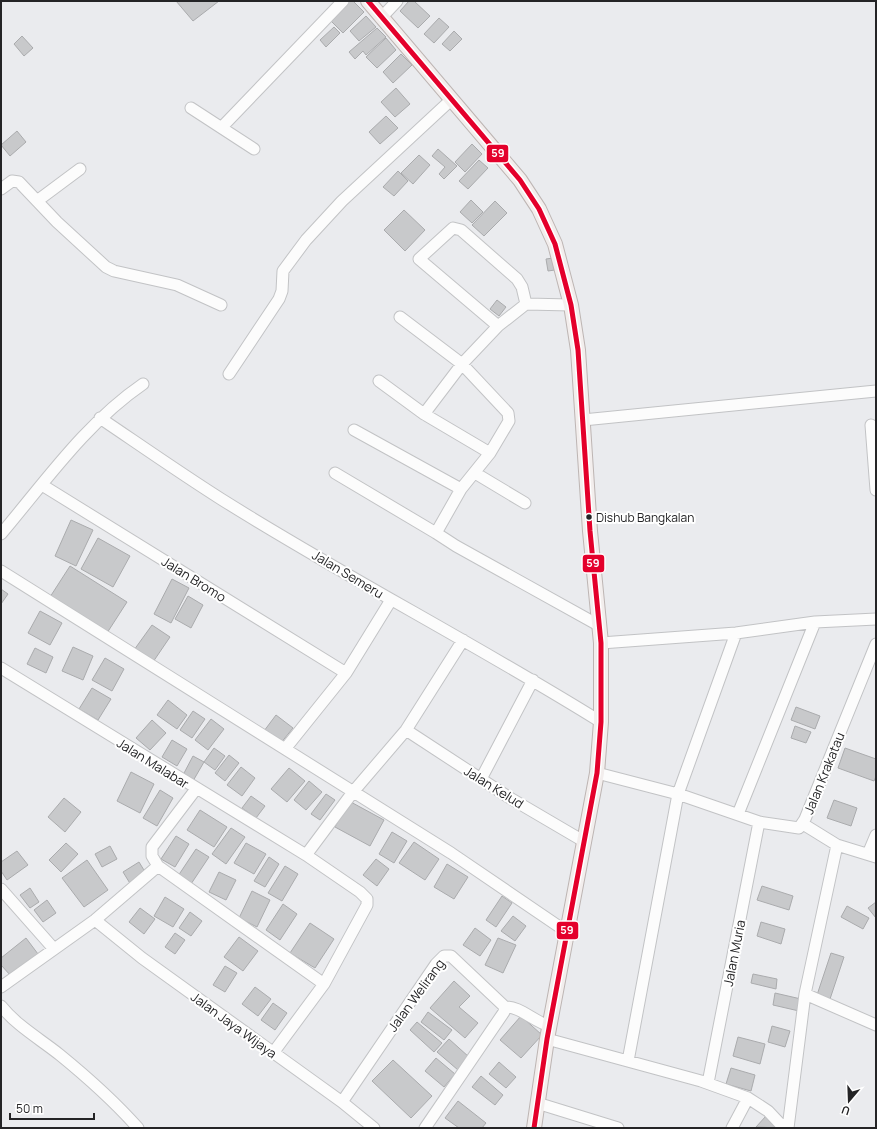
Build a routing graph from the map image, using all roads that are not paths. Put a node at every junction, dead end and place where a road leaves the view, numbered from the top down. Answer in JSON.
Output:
{"nodes":[{"id":1,"x":343,"y":1,"type":"edge"},
{"id":2,"x":368,"y":1,"type":"edge"},
{"id":3,"x":397,"y":1,"type":"edge"},
{"id":4,"x":381,"y":18,"type":"junction"},
{"id":5,"x":452,"y":99,"type":"junction"},
{"id":6,"x":191,"y":108,"type":"dead end"},
{"id":7,"x":222,"y":127,"type":"junction"},
{"id":8,"x":254,"y":149,"type":"dead end"},
{"id":9,"x":80,"y":169,"type":"dead end"},
{"id":10,"x":1,"y":189,"type":"edge"},
{"id":11,"x":37,"y":201,"type":"junction"},
{"id":12,"x":526,"y":304,"type":"junction"},
{"id":13,"x":221,"y":305,"type":"dead end"},
{"id":14,"x":571,"y":305,"type":"junction"},
{"id":15,"x":400,"y":317,"type":"dead end"},
{"id":16,"x":498,"y":326,"type":"junction"},
{"id":17,"x":462,"y":364,"type":"junction"},
{"id":18,"x":229,"y":374,"type":"dead end"},
{"id":19,"x":379,"y":381,"type":"dead end"},
{"id":20,"x":143,"y":384,"type":"dead end"},
{"id":21,"x":876,"y":391,"type":"edge"},
{"id":22,"x":424,"y":414,"type":"junction"},
{"id":23,"x":100,"y":418,"type":"junction"},
{"id":24,"x":583,"y":420,"type":"junction"},
{"id":25,"x":871,"y":425,"type":"dead end"},
{"id":26,"x":354,"y":430,"type":"dead end"},
{"id":27,"x":490,"y":453,"type":"junction"},
{"id":28,"x":335,"y":473,"type":"dead end"},
{"id":29,"x":475,"y":473,"type":"junction"},
{"id":30,"x":42,"y":485,"type":"junction"},
{"id":31,"x":461,"y":489,"type":"junction"},
{"id":32,"x":876,"y":490,"type":"edge"},
{"id":33,"x":525,"y":504,"type":"dead end"},
{"id":34,"x":436,"y":533,"type":"junction"},
{"id":35,"x":1,"y":534,"type":"edge"},
{"id":36,"x":1,"y":571,"type":"edge"},
{"id":37,"x":391,"y":600,"type":"junction"},
{"id":38,"x":876,"y":619,"type":"edge"},
{"id":39,"x":815,"y":622,"type":"junction"},
{"id":40,"x":600,"y":626,"type":"junction"},
{"id":41,"x":736,"y":633,"type":"junction"},
{"id":42,"x":463,"y":640,"type":"junction"},
{"id":43,"x":600,"y":643,"type":"junction"},
{"id":44,"x":876,"y":644,"type":"edge"},
{"id":45,"x":1,"y":668,"type":"edge"},
{"id":46,"x":346,"y":673,"type":"junction"},
{"id":47,"x":534,"y":680,"type":"junction"},
{"id":48,"x":600,"y":722,"type":"junction"},
{"id":49,"x":406,"y":730,"type":"junction"},
{"id":50,"x":285,"y":749,"type":"junction"},
{"id":51,"x":597,"y":773,"type":"junction"},
{"id":52,"x":481,"y":779,"type":"junction"},
{"id":53,"x":196,"y":789,"type":"junction"},
{"id":54,"x":353,"y":792,"type":"junction"},
{"id":55,"x":678,"y":794,"type":"junction"},
{"id":56,"x":738,"y":814,"type":"junction"},
{"id":57,"x":759,"y":822,"type":"junction"},
{"id":58,"x":803,"y":824,"type":"junction"},
{"id":59,"x":876,"y":835,"type":"edge"},
{"id":60,"x":585,"y":842,"type":"junction"},
{"id":61,"x":837,"y":845,"type":"junction"},
{"id":62,"x":306,"y":855,"type":"junction"},
{"id":63,"x":872,"y":855,"type":"edge"},
{"id":64,"x":158,"y":866,"type":"junction"},
{"id":65,"x":1,"y":889,"type":"edge"},
{"id":66,"x":95,"y":920,"type":"junction"},
{"id":67,"x":567,"y":932,"type":"junction"},
{"id":68,"x":54,"y":949,"type":"junction"},
{"id":69,"x":324,"y":984,"type":"junction"},
{"id":70,"x":1,"y":987,"type":"edge"},
{"id":71,"x":805,"y":994,"type":"junction"},
{"id":72,"x":1,"y":1006,"type":"edge"},
{"id":73,"x":505,"y":1008,"type":"junction"},
{"id":74,"x":876,"y":1025,"type":"edge"},
{"id":75,"x":550,"y":1026,"type":"junction"},
{"id":76,"x":547,"y":1040,"type":"junction"},
{"id":77,"x":273,"y":1053,"type":"junction"},
{"id":78,"x":628,"y":1062,"type":"junction"},
{"id":79,"x":708,"y":1083,"type":"junction"},
{"id":80,"x":748,"y":1098,"type":"junction"},
{"id":81,"x":342,"y":1102,"type":"junction"},
{"id":82,"x":537,"y":1103,"type":"junction"},
{"id":83,"x":138,"y":1128,"type":"edge"},
{"id":84,"x":374,"y":1128,"type":"edge"},
{"id":85,"x":425,"y":1128,"type":"edge"},
{"id":86,"x":534,"y":1128,"type":"edge"},
{"id":87,"x":618,"y":1128,"type":"edge"},
{"id":88,"x":732,"y":1128,"type":"edge"},
{"id":89,"x":784,"y":1128,"type":"edge"},
{"id":90,"x":788,"y":1128,"type":"edge"}],
"edges":[{"from":1,"to":7,"type":"street"},
{"from":2,"to":4,"type":"main road"},
{"from":3,"to":4,"type":"street"},
{"from":4,"to":5,"type":"main road"},
{"from":5,"to":14,"type":"main road"},
{"from":5,"to":18,"type":"street"},
{"from":6,"to":7,"type":"street"},
{"from":7,"to":8,"type":"street"},
{"from":9,"to":11,"type":"street"},
{"from":10,"to":11,"type":"street"},
{"from":11,"to":13,"type":"street"},
{"from":12,"to":14,"type":"street"},
{"from":12,"to":16,"type":"street"},
{"from":12,"to":16,"type":"street"},
{"from":14,"to":24,"type":"main road"},
{"from":15,"to":17,"type":"street"},
{"from":16,"to":17,"type":"street"},
{"from":17,"to":22,"type":"street"},
{"from":17,"to":27,"type":"street"},
{"from":19,"to":22,"type":"street"},
{"from":20,"to":23,"type":"street"},
{"from":21,"to":24,"type":"street"},
{"from":22,"to":27,"type":"street"},
{"from":23,"to":30,"type":"street"},
{"from":23,"to":37,"type":"street","name":"Jalan Semeru"},
{"from":24,"to":40,"type":"main road"},
{"from":25,"to":32,"type":"street"},
{"from":26,"to":31,"type":"street"},
{"from":27,"to":29,"type":"street"},
{"from":28,"to":34,"type":"street"},
{"from":29,"to":31,"type":"street"},
{"from":29,"to":33,"type":"street"},
{"from":30,"to":35,"type":"street"},
{"from":30,"to":46,"type":"street","name":"Jalan Bromo"},
{"from":31,"to":34,"type":"street"},
{"from":34,"to":40,"type":"street"},
{"from":36,"to":50,"type":"street"},
{"from":37,"to":42,"type":"street","name":"Jalan Semeru"},
{"from":37,"to":46,"type":"street"},
{"from":38,"to":39,"type":"street"},
{"from":39,"to":41,"type":"street"},
{"from":39,"to":56,"type":"street"},
{"from":40,"to":43,"type":"main road"},
{"from":41,"to":43,"type":"street"},
{"from":41,"to":55,"type":"street"},
{"from":42,"to":47,"type":"street","name":"Jalan Semeru"},
{"from":42,"to":49,"type":"street"},
{"from":43,"to":48,"type":"main road"},
{"from":44,"to":58,"type":"street","name":"Jalan Krakatau"},
{"from":45,"to":53,"type":"street","name":"Jalan Malabar"},
{"from":46,"to":50,"type":"street"},
{"from":47,"to":48,"type":"street","name":"Jalan Semeru"},
{"from":47,"to":52,"type":"street"},
{"from":48,"to":51,"type":"main road"},
{"from":49,"to":52,"type":"street","name":"Jalan Kelud"},
{"from":49,"to":54,"type":"street"},
{"from":50,"to":54,"type":"street"},
{"from":51,"to":55,"type":"street","name":"Jalan Krakatau"},
{"from":51,"to":60,"type":"main road"},
{"from":52,"to":60,"type":"street","name":"Jalan Kelud"},
{"from":53,"to":62,"type":"street","name":"Jalan Malabar"},
{"from":53,"to":64,"type":"street"},
{"from":54,"to":62,"type":"street"},
{"from":54,"to":67,"type":"street"},
{"from":55,"to":56,"type":"street","name":"Jalan Krakatau"},
{"from":55,"to":78,"type":"street"},
{"from":56,"to":57,"type":"street","name":"Jalan Krakatau"},
{"from":57,"to":58,"type":"street","name":"Jalan Krakatau"},
{"from":57,"to":79,"type":"street","name":"Jalan Muria"},
{"from":58,"to":61,"type":"street"},
{"from":59,"to":63,"type":"street"},
{"from":60,"to":67,"type":"main road"},
{"from":61,"to":63,"type":"street"},
{"from":61,"to":71,"type":"street"},
{"from":62,"to":69,"type":"street","name":"Jalan Malabar"},
{"from":64,"to":66,"type":"street"},
{"from":64,"to":69,"type":"street"},
{"from":65,"to":68,"type":"street"},
{"from":66,"to":68,"type":"street"},
{"from":66,"to":77,"type":"street","name":"Jalan Jaya Wijaya"},
{"from":67,"to":75,"type":"main road"},
{"from":68,"to":70,"type":"street"},
{"from":69,"to":77,"type":"street"},
{"from":71,"to":74,"type":"street"},
{"from":71,"to":90,"type":"street"},
{"from":72,"to":83,"type":"street"},
{"from":73,"to":75,"type":"street"},
{"from":73,"to":81,"type":"street","name":"Jalan Welirang"},
{"from":73,"to":85,"type":"street"},
{"from":75,"to":76,"type":"main road"},
{"from":76,"to":78,"type":"street"},
{"from":76,"to":82,"type":"main road"},
{"from":77,"to":81,"type":"street","name":"Jalan Jaya Wijaya"},
{"from":78,"to":79,"type":"street"},
{"from":79,"to":80,"type":"street"},
{"from":80,"to":88,"type":"street"},
{"from":80,"to":89,"type":"street"},
{"from":81,"to":84,"type":"street","name":"Jalan Jaya Wijaya"},
{"from":82,"to":86,"type":"main road"},
{"from":82,"to":87,"type":"street"}]}
